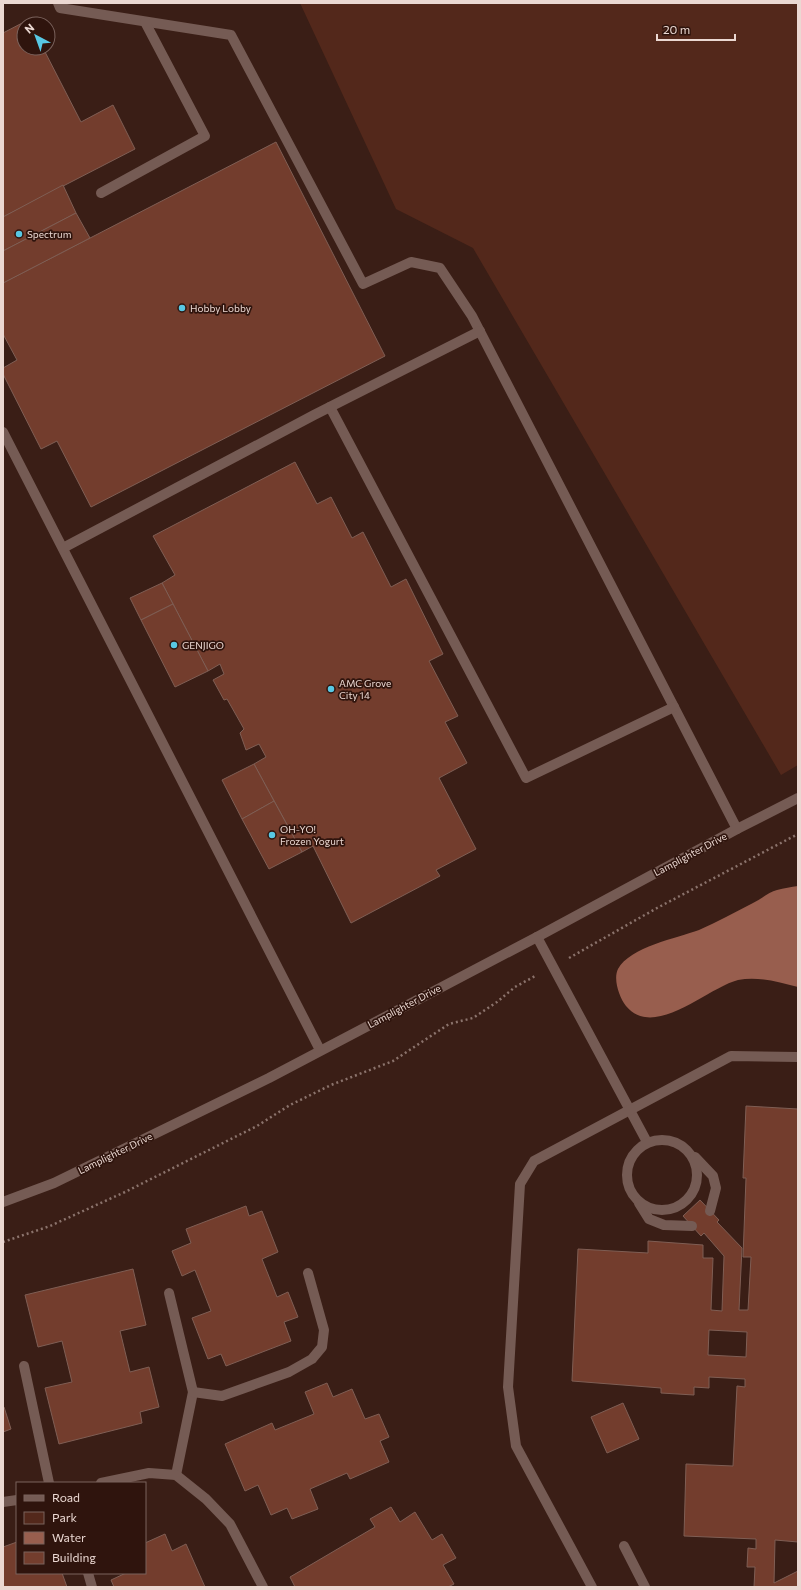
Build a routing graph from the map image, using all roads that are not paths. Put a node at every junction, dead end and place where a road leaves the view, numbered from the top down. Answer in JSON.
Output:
{"nodes":[{"id":1,"x":58,"y":3,"type":"edge"},
{"id":2,"x":145,"y":22,"type":"junction"},
{"id":3,"x":101,"y":193,"type":"dead end"},
{"id":4,"x":480,"y":331,"type":"junction"},
{"id":5,"x":330,"y":407,"type":"junction"},
{"id":6,"x":3,"y":432,"type":"edge"},
{"id":7,"x":63,"y":548,"type":"junction"},
{"id":8,"x":674,"y":707,"type":"junction"},
{"id":9,"x":798,"y":798,"type":"edge"},
{"id":10,"x":737,"y":829,"type":"junction"},
{"id":11,"x":537,"y":937,"type":"junction"},
{"id":12,"x":320,"y":1050,"type":"junction"},
{"id":13,"x":798,"y":1057,"type":"edge"},
{"id":14,"x":630,"y":1110,"type":"junction"},
{"id":15,"x":647,"y":1142,"type":"junction"},
{"id":16,"x":691,"y":1153,"type":"junction"},
{"id":17,"x":637,"y":1200,"type":"junction"},
{"id":18,"x":3,"y":1202,"type":"edge"},
{"id":19,"x":710,"y":1211,"type":"dead end"},
{"id":20,"x":692,"y":1226,"type":"dead end"},
{"id":21,"x":308,"y":1273,"type":"dead end"},
{"id":22,"x":169,"y":1293,"type":"dead end"},
{"id":23,"x":24,"y":1366,"type":"dead end"},
{"id":24,"x":193,"y":1392,"type":"junction"},
{"id":25,"x":176,"y":1476,"type":"junction"},
{"id":26,"x":49,"y":1482,"type":"edge"},
{"id":27,"x":106,"y":1482,"type":"edge"},
{"id":28,"x":16,"y":1500,"type":"edge"},
{"id":29,"x":3,"y":1502,"type":"edge"},
{"id":30,"x":624,"y":1546,"type":"dead end"},
{"id":31,"x":88,"y":1574,"type":"edge"},
{"id":32,"x":92,"y":1587,"type":"edge"},
{"id":33,"x":262,"y":1587,"type":"edge"},
{"id":34,"x":592,"y":1587,"type":"edge"},
{"id":35,"x":645,"y":1587,"type":"edge"}],
"edges":[{"from":1,"to":2,"type":"street"},
{"from":2,"to":3,"type":"street"},
{"from":2,"to":4,"type":"street"},
{"from":4,"to":5,"type":"street"},
{"from":4,"to":8,"type":"street"},
{"from":5,"to":7,"type":"street"},
{"from":5,"to":8,"type":"street"},
{"from":6,"to":7,"type":"street"},
{"from":7,"to":12,"type":"street"},
{"from":8,"to":10,"type":"street"},
{"from":9,"to":10,"type":"street","name":"Lamplighter Drive"},
{"from":10,"to":11,"type":"street","name":"Lamplighter Drive"},
{"from":11,"to":12,"type":"street","name":"Lamplighter Drive"},
{"from":11,"to":14,"type":"street"},
{"from":12,"to":18,"type":"street","name":"Lamplighter Drive"},
{"from":13,"to":14,"type":"street"},
{"from":14,"to":15,"type":"street"},
{"from":14,"to":34,"type":"street"},
{"from":15,"to":16,"type":"street"},
{"from":15,"to":17,"type":"street"},
{"from":16,"to":17,"type":"street"},
{"from":16,"to":19,"type":"street"},
{"from":17,"to":20,"type":"street"},
{"from":21,"to":24,"type":"street"},
{"from":22,"to":24,"type":"street"},
{"from":23,"to":26,"type":"street"},
{"from":24,"to":25,"type":"street"},
{"from":25,"to":27,"type":"street"},
{"from":25,"to":33,"type":"street"},
{"from":28,"to":29,"type":"street"},
{"from":30,"to":35,"type":"street"},
{"from":31,"to":32,"type":"street"}]}
